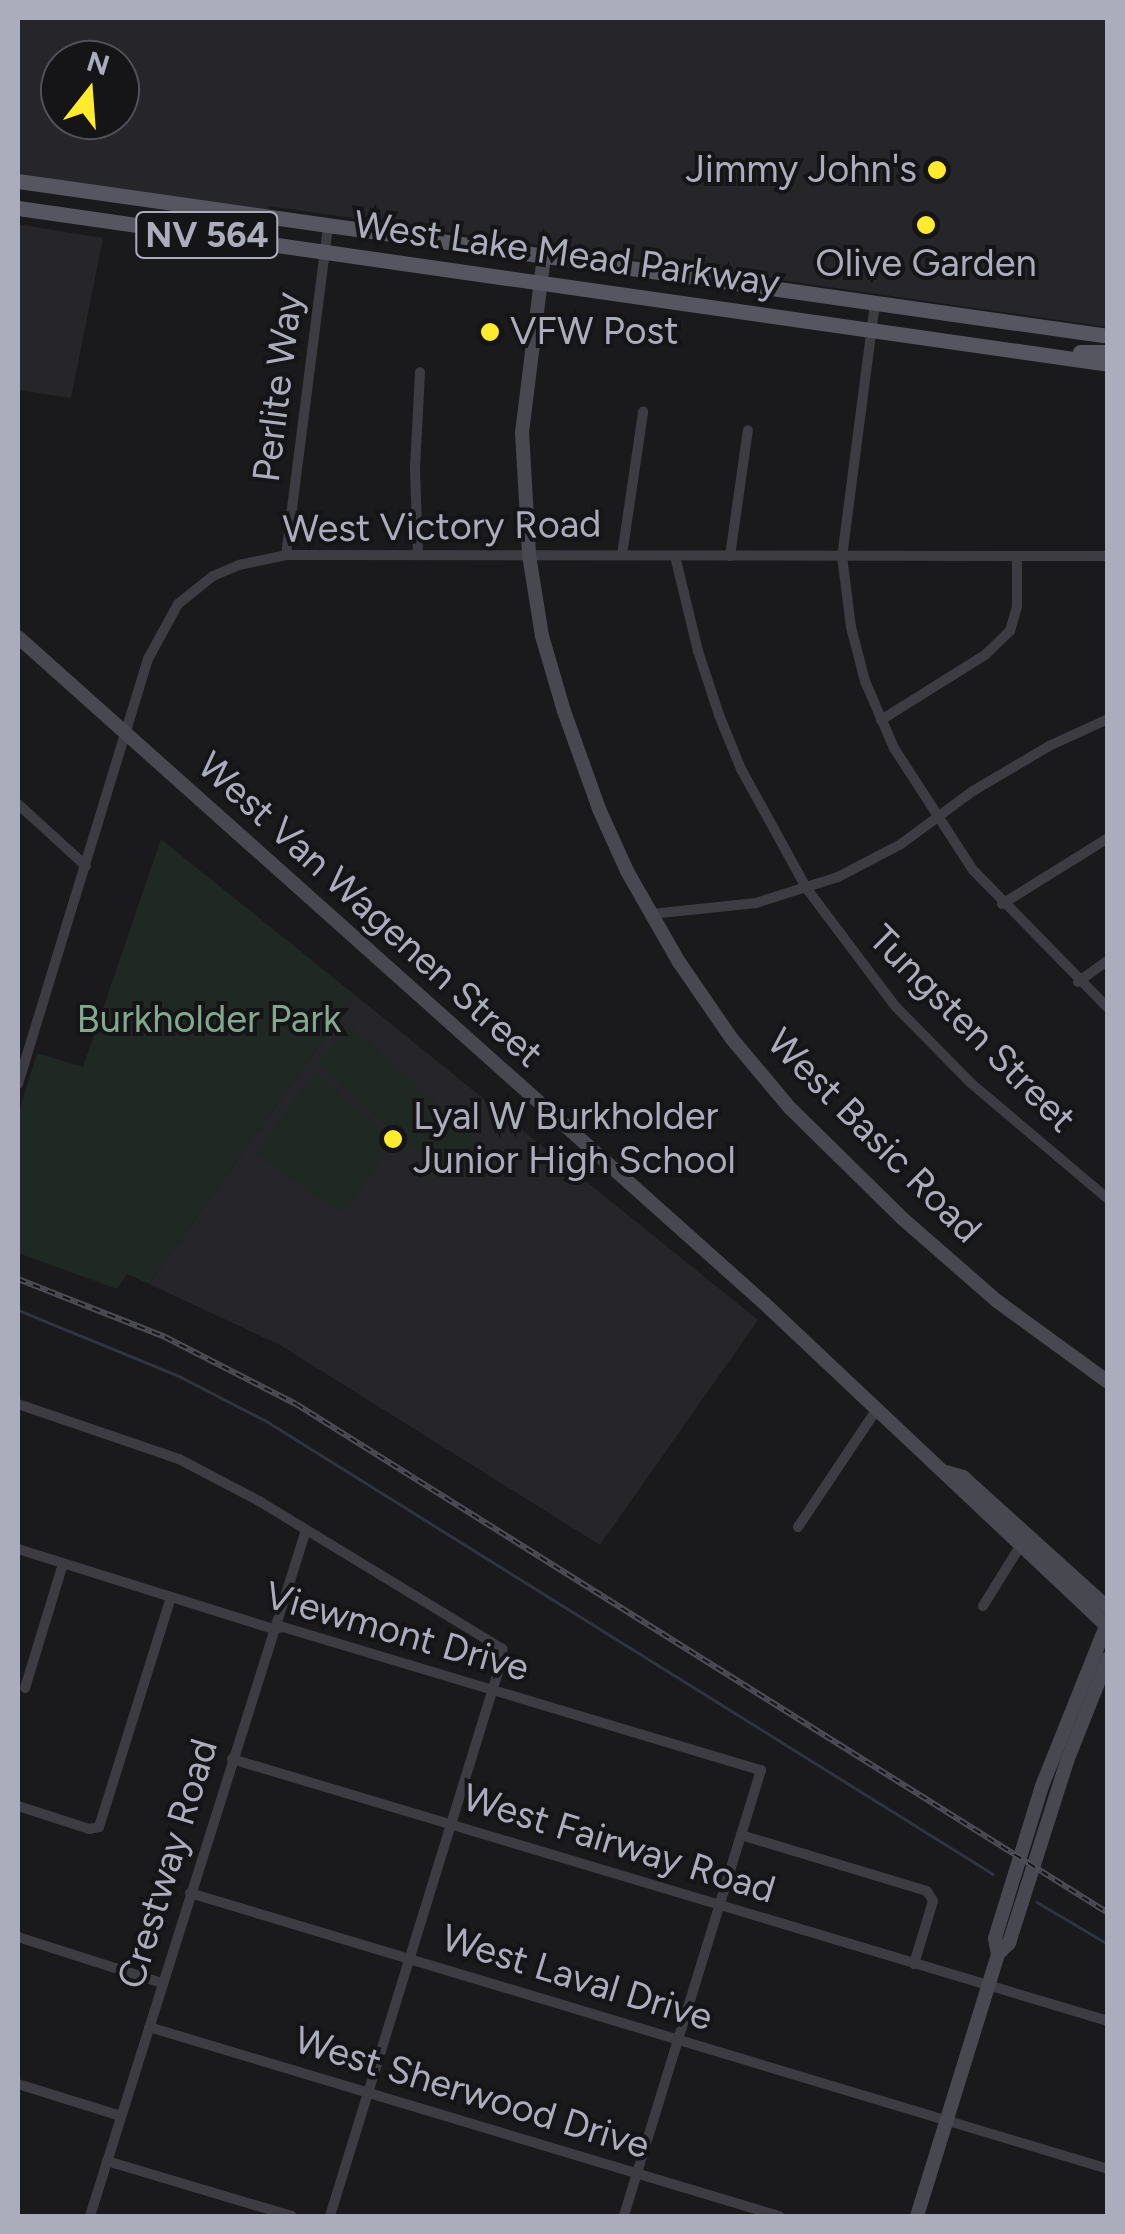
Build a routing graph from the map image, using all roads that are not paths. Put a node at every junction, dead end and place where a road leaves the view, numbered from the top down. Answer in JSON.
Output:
{"nodes":[{"id":1,"x":18,"y":181,"type":"edge"},
{"id":2,"x":18,"y":208,"type":"edge"},
{"id":3,"x":328,"y":225,"type":"junction"},
{"id":4,"x":324,"y":252,"type":"junction"},
{"id":5,"x":544,"y":256,"type":"junction"},
{"id":6,"x":540,"y":282,"type":"junction"},
{"id":7,"x":875,"y":303,"type":"junction"},
{"id":8,"x":871,"y":330,"type":"junction"},
{"id":9,"x":1108,"y":336,"type":"edge"},
{"id":10,"x":1026,"y":352,"type":"junction"},
{"id":11,"x":1108,"y":352,"type":"edge"},
{"id":12,"x":1108,"y":364,"type":"edge"},
{"id":13,"x":420,"y":372,"type":"dead end"},
{"id":14,"x":643,"y":412,"type":"dead end"},
{"id":15,"x":748,"y":430,"type":"dead end"},
{"id":16,"x":286,"y":555,"type":"junction"},
{"id":17,"x":418,"y":555,"type":"junction"},
{"id":18,"x":529,"y":555,"type":"junction"},
{"id":19,"x":622,"y":555,"type":"junction"},
{"id":20,"x":674,"y":556,"type":"junction"},
{"id":21,"x":730,"y":556,"type":"junction"},
{"id":22,"x":842,"y":556,"type":"junction"},
{"id":23,"x":1017,"y":556,"type":"junction"},
{"id":24,"x":1108,"y":556,"type":"edge"},
{"id":25,"x":18,"y":636,"type":"edge"},
{"id":26,"x":1108,"y":719,"type":"edge"},
{"id":27,"x":880,"y":720,"type":"junction"},
{"id":28,"x":125,"y":734,"type":"junction"},
{"id":29,"x":18,"y":804,"type":"edge"},
{"id":30,"x":936,"y":818,"type":"junction"},
{"id":31,"x":1108,"y":838,"type":"edge"},
{"id":32,"x":86,"y":866,"type":"junction"},
{"id":33,"x":806,"y":889,"type":"junction"},
{"id":34,"x":1002,"y":904,"type":"junction"},
{"id":35,"x":651,"y":914,"type":"junction"},
{"id":36,"x":1108,"y":960,"type":"edge"},
{"id":37,"x":1078,"y":982,"type":"junction"},
{"id":38,"x":1108,"y":1008,"type":"edge"},
{"id":39,"x":21,"y":1060,"type":"edge"},
{"id":40,"x":18,"y":1084,"type":"edge"},
{"id":41,"x":1108,"y":1199,"type":"edge"},
{"id":42,"x":1108,"y":1382,"type":"edge"},
{"id":43,"x":18,"y":1404,"type":"edge"},
{"id":44,"x":877,"y":1409,"type":"junction"},
{"id":45,"x":798,"y":1527,"type":"dead end"},
{"id":46,"x":306,"y":1530,"type":"junction"},
{"id":47,"x":1024,"y":1541,"type":"junction"},
{"id":48,"x":18,"y":1549,"type":"edge"},
{"id":49,"x":63,"y":1564,"type":"junction"},
{"id":50,"x":171,"y":1597,"type":"junction"},
{"id":51,"x":983,"y":1606,"type":"dead end"},
{"id":52,"x":1108,"y":1608,"type":"edge"},
{"id":53,"x":1107,"y":1625,"type":"edge"},
{"id":54,"x":273,"y":1629,"type":"junction"},
{"id":55,"x":1108,"y":1658,"type":"edge"},
{"id":56,"x":24,"y":1688,"type":"dead end"},
{"id":57,"x":492,"y":1689,"type":"junction"},
{"id":58,"x":232,"y":1759,"type":"junction"},
{"id":59,"x":18,"y":1806,"type":"edge"},
{"id":60,"x":451,"y":1825,"type":"junction"},
{"id":61,"x":741,"y":1835,"type":"junction"},
{"id":62,"x":190,"y":1893,"type":"junction"},
{"id":63,"x":720,"y":1906,"type":"junction"},
{"id":64,"x":18,"y":1937,"type":"edge"},
{"id":65,"x":998,"y":1954,"type":"junction"},
{"id":66,"x":409,"y":1959,"type":"junction"},
{"id":67,"x":914,"y":1964,"type":"junction"},
{"id":68,"x":162,"y":1983,"type":"junction"},
{"id":69,"x":988,"y":1986,"type":"junction"},
{"id":70,"x":1108,"y":2022,"type":"edge"},
{"id":71,"x":148,"y":2027,"type":"junction"},
{"id":72,"x":678,"y":2040,"type":"junction"},
{"id":73,"x":18,"y":2084,"type":"edge"},
{"id":74,"x":368,"y":2093,"type":"junction"},
{"id":75,"x":121,"y":2116,"type":"junction"},
{"id":76,"x":947,"y":2120,"type":"junction"},
{"id":77,"x":107,"y":2161,"type":"junction"},
{"id":78,"x":1108,"y":2168,"type":"edge"},
{"id":79,"x":637,"y":2174,"type":"junction"},
{"id":80,"x":90,"y":2216,"type":"edge"},
{"id":81,"x":292,"y":2216,"type":"edge"},
{"id":82,"x":330,"y":2216,"type":"edge"},
{"id":83,"x":624,"y":2216,"type":"edge"},
{"id":84,"x":779,"y":2216,"type":"edge"},
{"id":85,"x":917,"y":2216,"type":"edge"}],
"edges":[{"from":1,"to":3,"type":"main road","name":"West Lake Mead Parkway","number":"NV 564"},
{"from":2,"to":4,"type":"main road","name":"West Lake Mead Parkway","number":"NV 564"},
{"from":3,"to":4,"type":"street","name":"Perlite Way"},
{"from":3,"to":5,"type":"main road","name":"West Lake Mead Parkway","number":"NV 564"},
{"from":4,"to":6,"type":"main road","name":"West Lake Mead Parkway","number":"NV 564"},
{"from":4,"to":16,"type":"street","name":"Perlite Way"},
{"from":5,"to":6,"type":"street","name":"West Basic Road"},
{"from":5,"to":7,"type":"main road","name":"West Lake Mead Parkway","number":"NV 564"},
{"from":6,"to":8,"type":"main road","name":"West Lake Mead Parkway","number":"NV 564"},
{"from":6,"to":18,"type":"street","name":"West Basic Road"},
{"from":7,"to":8,"type":"street"},
{"from":7,"to":9,"type":"main road","name":"West Lake Mead Parkway","number":"NV 564"},
{"from":8,"to":10,"type":"main road","name":"West Lake Mead Parkway","number":"NV 564"},
{"from":8,"to":22,"type":"street"},
{"from":10,"to":11,"type":"main road"},
{"from":10,"to":12,"type":"main road","name":"West Lake Mead Parkway","number":"NV 564"},
{"from":13,"to":17,"type":"street"},
{"from":14,"to":19,"type":"street"},
{"from":15,"to":21,"type":"street"},
{"from":16,"to":17,"type":"street","name":"West Victory Road"},
{"from":16,"to":28,"type":"street","name":"West Victory Road"},
{"from":17,"to":18,"type":"street","name":"West Victory Road"},
{"from":18,"to":19,"type":"street","name":"West Victory Road"},
{"from":18,"to":35,"type":"street","name":"West Basic Road"},
{"from":19,"to":20,"type":"street","name":"West Victory Road"},
{"from":20,"to":21,"type":"street","name":"West Victory Road"},
{"from":20,"to":33,"type":"street","name":"Tungsten Street"},
{"from":21,"to":22,"type":"street","name":"West Victory Road"},
{"from":22,"to":23,"type":"street","name":"West Victory Road"},
{"from":22,"to":27,"type":"street"},
{"from":23,"to":24,"type":"street","name":"West Victory Road"},
{"from":23,"to":27,"type":"street"},
{"from":25,"to":28,"type":"street","name":"West Van Wagenen Street"},
{"from":26,"to":30,"type":"street"},
{"from":27,"to":30,"type":"street"},
{"from":28,"to":32,"type":"street","name":"West Victory Road"},
{"from":28,"to":44,"type":"street","name":"West Van Wagenen Street"},
{"from":29,"to":32,"type":"street"},
{"from":30,"to":33,"type":"street"},
{"from":30,"to":34,"type":"street"},
{"from":31,"to":34,"type":"street"},
{"from":32,"to":39,"type":"street","name":"West Victory Road"},
{"from":33,"to":35,"type":"street"},
{"from":33,"to":41,"type":"street","name":"Tungsten Street"},
{"from":34,"to":37,"type":"street"},
{"from":35,"to":42,"type":"street","name":"West Basic Road"},
{"from":36,"to":37,"type":"street"},
{"from":37,"to":38,"type":"street"},
{"from":39,"to":40,"type":"street","name":"West Victory Road"},
{"from":43,"to":46,"type":"street"},
{"from":44,"to":45,"type":"street"},
{"from":44,"to":47,"type":"street","name":"West Van Wagenen Street"},
{"from":46,"to":54,"type":"street","name":"Crestway Road"},
{"from":46,"to":57,"type":"street"},
{"from":47,"to":51,"type":"street"},
{"from":47,"to":52,"type":"street","name":"West Van Wagenen Street"},
{"from":47,"to":53,"type":"street","name":"West Van Wagenen Street"},
{"from":48,"to":49,"type":"street","name":"Viewmont Drive"},
{"from":49,"to":50,"type":"street","name":"Viewmont Drive"},
{"from":49,"to":56,"type":"street"},
{"from":50,"to":54,"type":"street","name":"Viewmont Drive"},
{"from":50,"to":59,"type":"street"},
{"from":53,"to":65,"type":"street"},
{"from":54,"to":57,"type":"street","name":"Viewmont Drive"},
{"from":54,"to":58,"type":"street","name":"Crestway Road"},
{"from":55,"to":65,"type":"street"},
{"from":57,"to":60,"type":"street"},
{"from":57,"to":61,"type":"street","name":"Viewmont Drive"},
{"from":58,"to":60,"type":"street","name":"West Fairway Road"},
{"from":58,"to":62,"type":"street","name":"Crestway Road"},
{"from":60,"to":63,"type":"street","name":"West Fairway Road"},
{"from":60,"to":66,"type":"street"},
{"from":61,"to":63,"type":"street"},
{"from":61,"to":67,"type":"street"},
{"from":62,"to":66,"type":"street","name":"West Laval Drive"},
{"from":62,"to":68,"type":"street","name":"Crestway Road"},
{"from":63,"to":67,"type":"street","name":"West Fairway Road"},
{"from":63,"to":72,"type":"street"},
{"from":64,"to":68,"type":"street"},
{"from":65,"to":69,"type":"street"},
{"from":66,"to":72,"type":"street","name":"West Laval Drive"},
{"from":66,"to":74,"type":"street"},
{"from":67,"to":69,"type":"street","name":"West Fairway Road"},
{"from":68,"to":71,"type":"street","name":"Crestway Road"},
{"from":69,"to":70,"type":"street","name":"West Fairway Road"},
{"from":69,"to":76,"type":"street"},
{"from":71,"to":74,"type":"street","name":"West Sherwood Drive"},
{"from":71,"to":75,"type":"street","name":"Crestway Road"},
{"from":72,"to":76,"type":"street","name":"West Laval Drive"},
{"from":72,"to":79,"type":"street"},
{"from":73,"to":75,"type":"street"},
{"from":74,"to":79,"type":"street","name":"West Sherwood Drive"},
{"from":74,"to":82,"type":"street"},
{"from":75,"to":77,"type":"street","name":"Crestway Road"},
{"from":76,"to":78,"type":"street","name":"West Laval Drive"},
{"from":76,"to":85,"type":"street"},
{"from":77,"to":80,"type":"street","name":"Crestway Road"},
{"from":77,"to":81,"type":"street"},
{"from":79,"to":83,"type":"street"},
{"from":79,"to":84,"type":"street","name":"West Sherwood Drive"}]}
